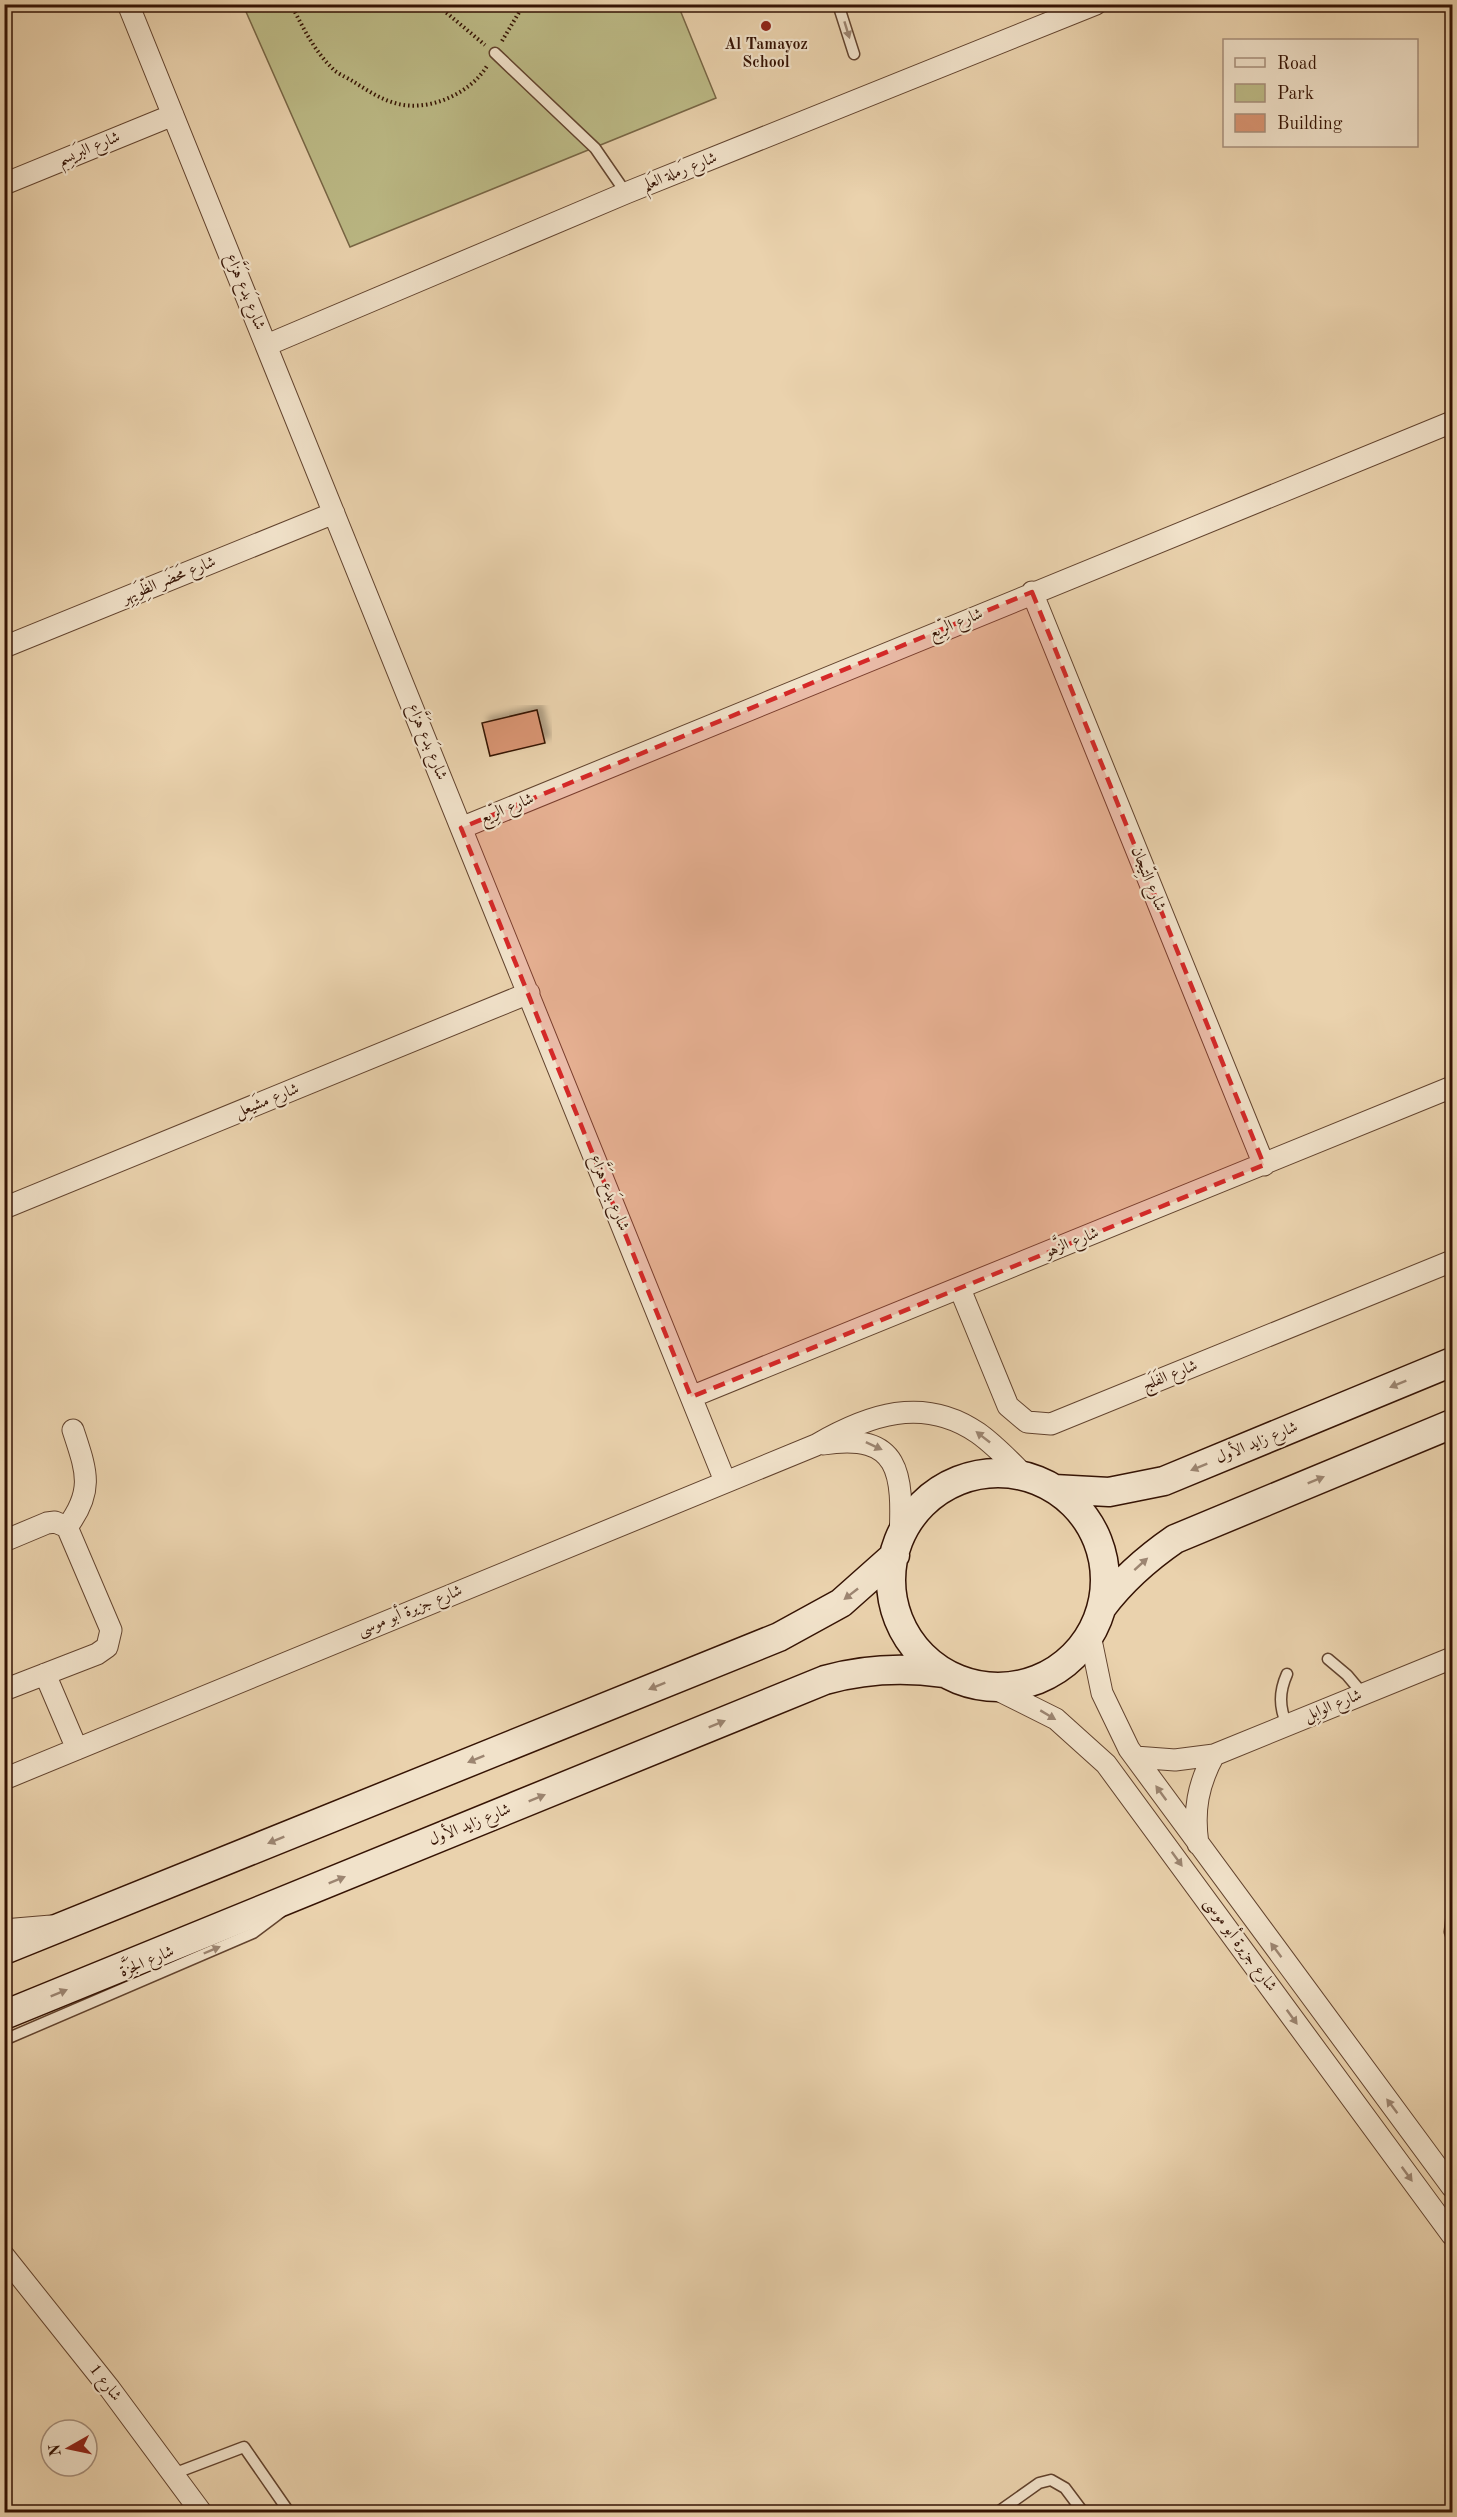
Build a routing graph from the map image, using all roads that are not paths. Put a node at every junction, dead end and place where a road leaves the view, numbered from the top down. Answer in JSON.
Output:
{"nodes":[{"id":1,"x":128,"y":4,"type":"edge"},
{"id":2,"x":838,"y":4,"type":"edge"},
{"id":3,"x":1096,"y":4,"type":"edge"},
{"id":4,"x":495,"y":53,"type":"road end"},
{"id":5,"x":854,"y":54,"type":"dead end"},
{"id":6,"x":173,"y":115,"type":"junction"},
{"id":7,"x":4,"y":184,"type":"edge"},
{"id":8,"x":626,"y":193,"type":"junction"},
{"id":9,"x":267,"y":345,"type":"junction"},
{"id":10,"x":1452,"y":422,"type":"edge"},
{"id":11,"x":334,"y":513,"type":"junction"},
{"id":12,"x":1032,"y":592,"type":"junction"},
{"id":13,"x":4,"y":647,"type":"edge"},
{"id":14,"x":461,"y":828,"type":"junction"},
{"id":15,"x":528,"y":993,"type":"junction"},
{"id":16,"x":1452,"y":1087,"type":"edge"},
{"id":17,"x":1264,"y":1165,"type":"junction"},
{"id":18,"x":4,"y":1208,"type":"edge"},
{"id":19,"x":1452,"y":1261,"type":"edge"},
{"id":20,"x":960,"y":1289,"type":"junction"},
{"id":21,"x":1452,"y":1362,"type":"edge"},
{"id":22,"x":691,"y":1397,"type":"junction"},
{"id":23,"x":1452,"y":1424,"type":"edge"},
{"id":24,"x":73,"y":1430,"type":"dead end"},
{"id":25,"x":816,"y":1445,"type":"junction"},
{"id":26,"x":1026,"y":1477,"type":"junction"},
{"id":27,"x":725,"y":1481,"type":"junction"},
{"id":28,"x":1054,"y":1489,"type":"junction"},
{"id":29,"x":67,"y":1527,"type":"junction"},
{"id":30,"x":4,"y":1542,"type":"edge"},
{"id":31,"x":897,"y":1547,"type":"junction"},
{"id":32,"x":1102,"y":1607,"type":"junction"},
{"id":33,"x":1090,"y":1635,"type":"junction"},
{"id":34,"x":1452,"y":1658,"type":"edge"},
{"id":35,"x":1328,"y":1659,"type":"dead end"},
{"id":36,"x":943,"y":1673,"type":"junction"},
{"id":37,"x":45,"y":1674,"type":"junction"},
{"id":38,"x":1287,"y":1674,"type":"dead end"},
{"id":39,"x":996,"y":1689,"type":"junction"},
{"id":40,"x":4,"y":1690,"type":"edge"},
{"id":41,"x":1363,"y":1694,"type":"junction"},
{"id":42,"x":1287,"y":1725,"type":"junction"},
{"id":43,"x":77,"y":1749,"type":"junction"},
{"id":44,"x":1214,"y":1755,"type":"junction"},
{"id":45,"x":1135,"y":1757,"type":"junction"},
{"id":46,"x":4,"y":1779,"type":"edge"},
{"id":47,"x":1198,"y":1845,"type":"junction"},
{"id":48,"x":291,"y":1898,"type":"junction"},
{"id":49,"x":1452,"y":1914,"type":"edge"},
{"id":50,"x":63,"y":1926,"type":"junction"},
{"id":51,"x":4,"y":1930,"type":"edge"},
{"id":52,"x":1452,"y":1938,"type":"edge"},
{"id":53,"x":4,"y":1950,"type":"edge"},
{"id":54,"x":4,"y":2015,"type":"edge"},
{"id":55,"x":4,"y":2040,"type":"edge"},
{"id":56,"x":1452,"y":2187,"type":"edge"},
{"id":57,"x":1452,"y":2235,"type":"edge"},
{"id":58,"x":4,"y":2256,"type":"edge"},
{"id":59,"x":172,"y":2474,"type":"junction"},
{"id":60,"x":201,"y":2512,"type":"edge"},
{"id":61,"x":289,"y":2512,"type":"edge"},
{"id":62,"x":998,"y":2512,"type":"edge"},
{"id":63,"x":1083,"y":2512,"type":"edge"}],
"edges":[{"from":1,"to":6,"type":"street","name":"شارع بَدع هَزَّاع"},
{"from":2,"to":5,"type":"lane","one_way":true},
{"from":3,"to":8,"type":"street","name":"شارع رَملة العَلم"},
{"from":4,"to":8,"type":"lane"},
{"from":6,"to":7,"type":"street","name":"شارع البرَيسِم"},
{"from":6,"to":9,"type":"street","name":"شارع بَدع هَزَّاع"},
{"from":8,"to":9,"type":"street","name":"شارع رَملة العَلم"},
{"from":9,"to":11,"type":"street","name":"شارع بَدع هَزَّاع"},
{"from":10,"to":12,"type":"street","name":"شارع الرِّيع"},
{"from":11,"to":13,"type":"street","name":"شارع مَحضَر الظِّوَيِهِر"},
{"from":11,"to":14,"type":"street","name":"شارع بَدع هَزَّاع"},
{"from":12,"to":14,"type":"street","name":"شارع الرِّيع"},
{"from":12,"to":17,"type":"street","name":"شارع التِّيجان"},
{"from":14,"to":15,"type":"street","name":"شارع بَدع هَزَّاع"},
{"from":15,"to":18,"type":"street","name":"شارع مشَيعِل"},
{"from":15,"to":22,"type":"street","name":"شارع بَدع هَزَّاع"},
{"from":16,"to":17,"type":"street","name":"شارع الزَّهو"},
{"from":17,"to":20,"type":"street","name":"شارع الزَّهو"},
{"from":19,"to":20,"type":"street","name":"شارع الفَلَج"},
{"from":20,"to":22,"type":"street","name":"شارع الزَّهو"},
{"from":21,"to":28,"type":"main road","name":"شارع زايد الأول","one_way":true},
{"from":22,"to":27,"type":"street","name":"شارع بَدع هَزَّاع"},
{"from":32,"to":23,"type":"main road","one_way":true},
{"from":24,"to":29,"type":"street"},
{"from":26,"to":25,"type":"street","name":"شارع جزيرة أبو موسى","one_way":true},
{"from":25,"to":27,"type":"street","name":"شارع جزيرة أبو موسى"},
{"from":25,"to":31,"type":"street","name":"شارع جزيرة أبو موسى","one_way":true},
{"from":26,"to":28,"type":"main road"},
{"from":26,"to":31,"type":"main road"},
{"from":27,"to":43,"type":"street","name":"شارع جزيرة أبو موسى"},
{"from":28,"to":32,"type":"main road"},
{"from":29,"to":30,"type":"street"},
{"from":29,"to":37,"type":"street"},
{"from":31,"to":36,"type":"main road"},
{"from":31,"to":50,"type":"main road","one_way":true},
{"from":32,"to":33,"type":"main road"},
{"from":33,"to":39,"type":"main road"},
{"from":33,"to":45,"type":"street","name":"شارع جزيرة أبو موسى"},
{"from":34,"to":41,"type":"street","name":"شارع الوابِل"},
{"from":35,"to":41,"type":"lane"},
{"from":36,"to":39,"type":"main road"},
{"from":48,"to":36,"type":"main road","name":"شارع زايد الأول","one_way":true},
{"from":37,"to":40,"type":"street"},
{"from":37,"to":43,"type":"street"},
{"from":38,"to":42,"type":"lane"},
{"from":39,"to":57,"type":"street","name":"شارع جزيرة أبو موسى","one_way":true},
{"from":41,"to":42,"type":"street","name":"شارع الوابِل"},
{"from":42,"to":44,"type":"street","name":"شارع الوابِل"},
{"from":43,"to":46,"type":"street","name":"شارع جزيرة أبو موسى"},
{"from":44,"to":45,"type":"street","name":"شارع الوابِل"},
{"from":44,"to":47,"type":"street"},
{"from":47,"to":45,"type":"street","name":"شارع جزيرة أبو موسى","one_way":true},
{"from":56,"to":47,"type":"street","name":"شارع جزيرة أبو موسى","one_way":true},
{"from":54,"to":48,"type":"main road","name":"شارع زايد الأول","one_way":true},
{"from":55,"to":48,"type":"lane","name":"شارع الجَزَّة","one_way":true},
{"from":49,"to":52,"type":"lane"},
{"from":50,"to":51,"type":"street"},
{"from":50,"to":53,"type":"main road"},
{"from":58,"to":59,"type":"street","name":"شارع 1"},
{"from":59,"to":60,"type":"street","name":"شارع 1"},
{"from":59,"to":61,"type":"lane"},
{"from":62,"to":63,"type":"lane"}]}
